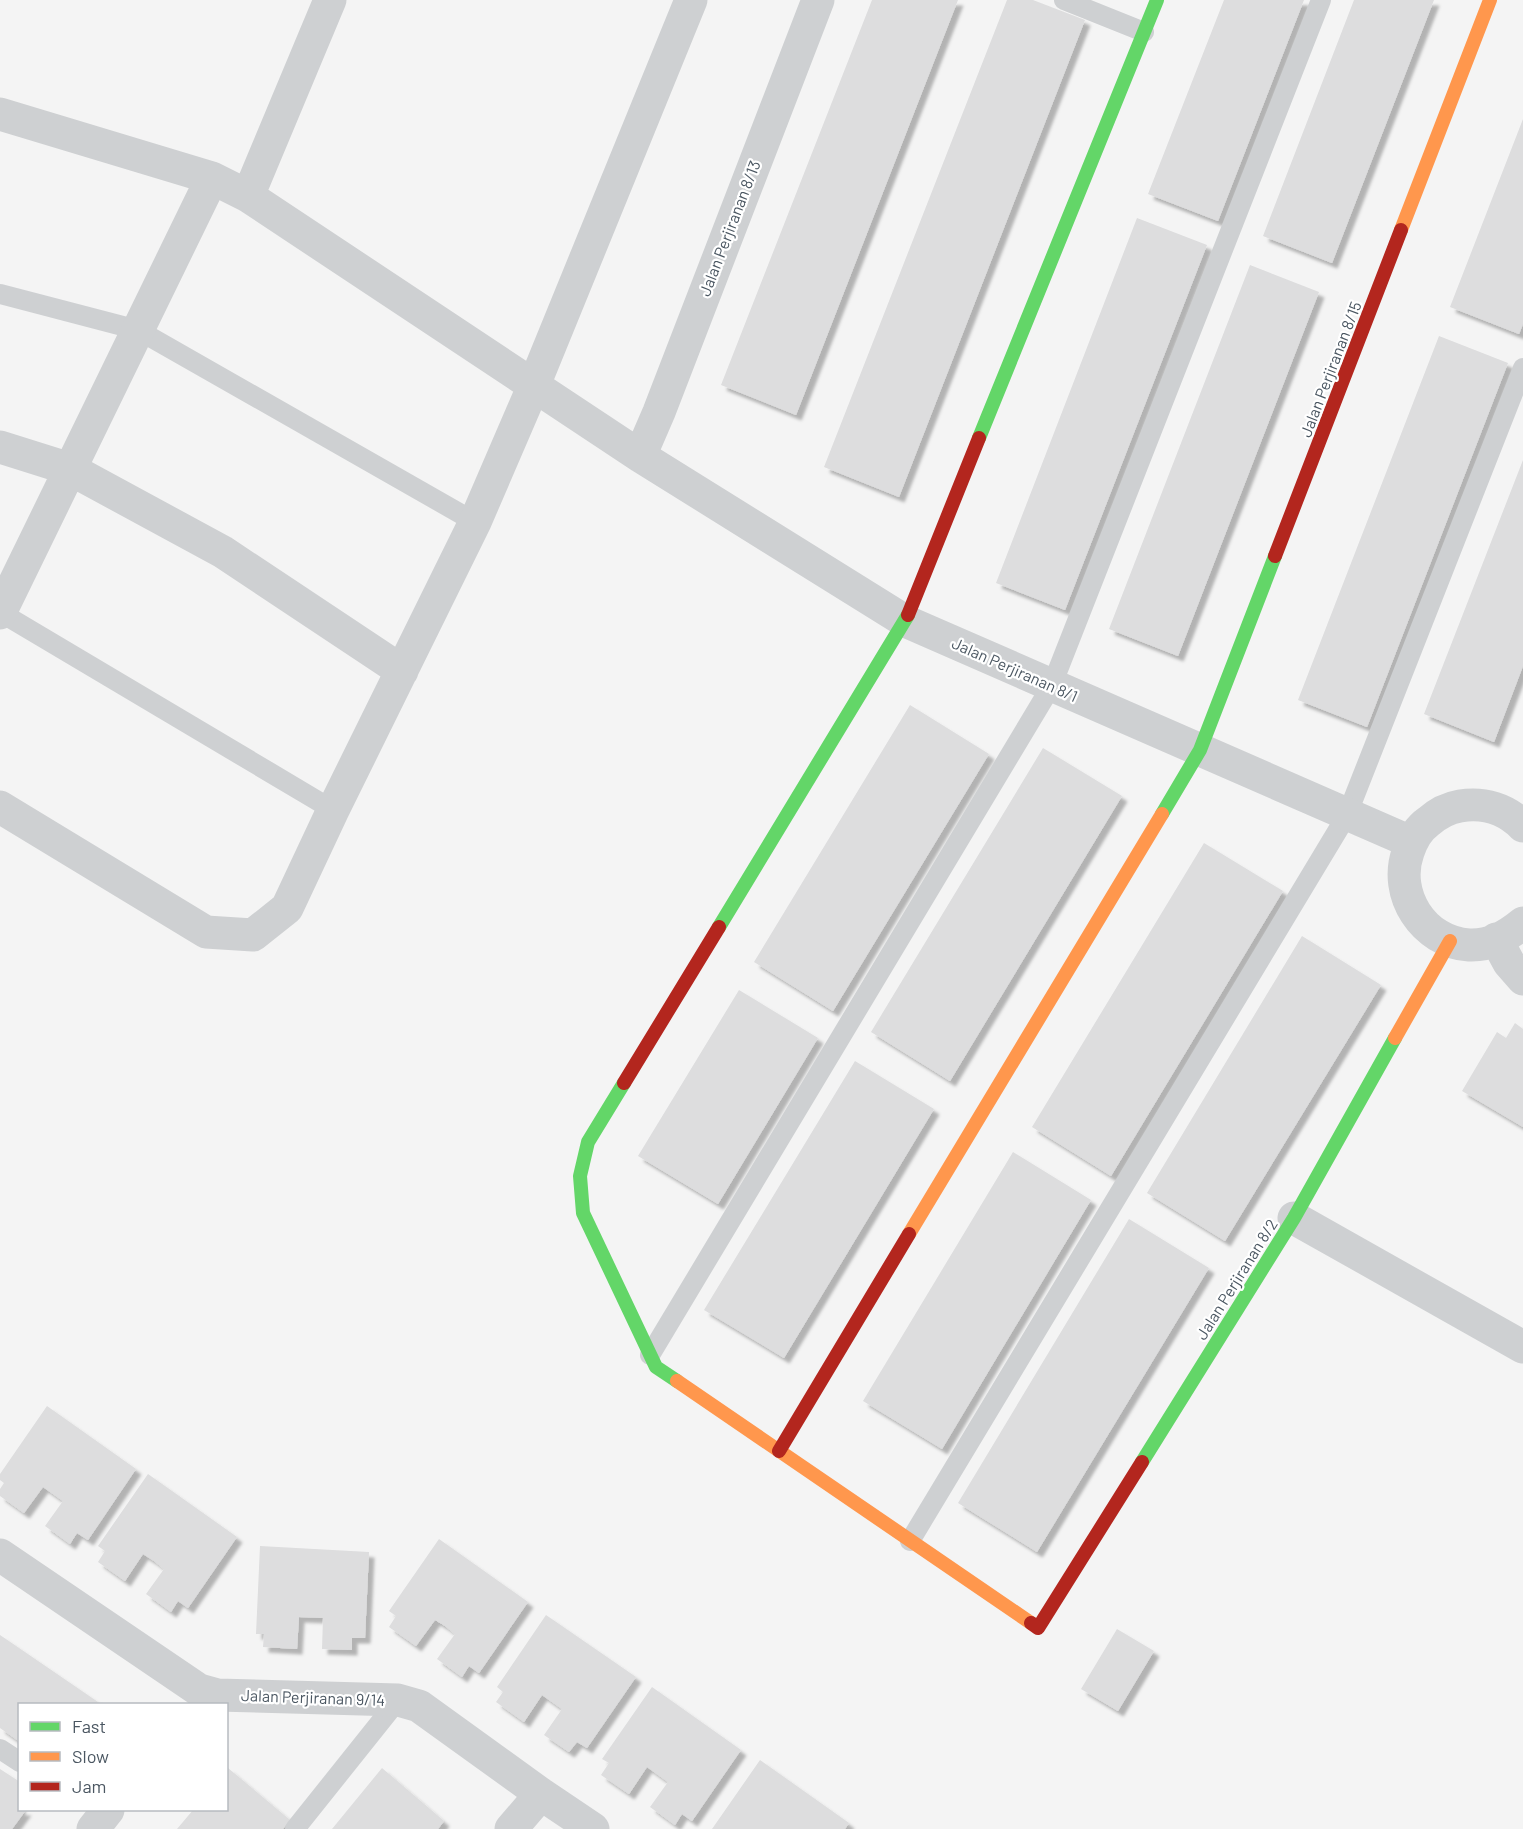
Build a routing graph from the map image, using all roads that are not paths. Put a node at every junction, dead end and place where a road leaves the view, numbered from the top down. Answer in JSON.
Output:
{"nodes":[{"id":1,"x":330,"y":0,"type":"edge"},
{"id":2,"x":691,"y":0,"type":"edge"},
{"id":3,"x":818,"y":0,"type":"edge"},
{"id":4,"x":1064,"y":0,"type":"edge"},
{"id":5,"x":1157,"y":0,"type":"edge"},
{"id":6,"x":1321,"y":0,"type":"edge"},
{"id":7,"x":1490,"y":0,"type":"edge"},
{"id":8,"x":1144,"y":32,"type":"junction"},
{"id":9,"x":0,"y":114,"type":"edge"},
{"id":10,"x":212,"y":178,"type":"junction"},
{"id":11,"x":248,"y":196,"type":"junction"},
{"id":12,"x":0,"y":294,"type":"edge"},
{"id":13,"x":138,"y":330,"type":"junction"},
{"id":14,"x":1523,"y":368,"type":"edge"},
{"id":15,"x":534,"y":384,"type":"junction"},
{"id":16,"x":0,"y":447,"type":"edge"},
{"id":17,"x":640,"y":456,"type":"junction"},
{"id":18,"x":70,"y":469,"type":"junction"},
{"id":19,"x":476,"y":522,"type":"junction"},
{"id":20,"x":0,"y":613,"type":"edge"},
{"id":21,"x":905,"y":621,"type":"junction"},
{"id":22,"x":402,"y":671,"type":"junction"},
{"id":23,"x":1052,"y":685,"type":"junction"},
{"id":24,"x":1200,"y":750,"type":"junction"},
{"id":25,"x":0,"y":807,"type":"edge"},
{"id":26,"x":333,"y":810,"type":"junction"},
{"id":27,"x":1520,"y":813,"type":"edge"},
{"id":28,"x":1347,"y":814,"type":"junction"},
{"id":29,"x":1411,"y":842,"type":"junction"},
{"id":30,"x":1510,"y":931,"type":"edge"},
{"id":31,"x":1450,"y":941,"type":"junction"},
{"id":32,"x":1523,"y":979,"type":"edge"},
{"id":33,"x":1294,"y":1218,"type":"junction"},
{"id":34,"x":1523,"y":1347,"type":"edge"},
{"id":35,"x":650,"y":1355,"type":"junction"},
{"id":36,"x":779,"y":1451,"type":"junction"},
{"id":37,"x":910,"y":1541,"type":"junction"},
{"id":38,"x":0,"y":1555,"type":"edge"},
{"id":39,"x":194,"y":1697,"type":"edge"},
{"id":40,"x":398,"y":1700,"type":"junction"},
{"id":41,"x":0,"y":1749,"type":"edge"},
{"id":42,"x":18,"y":1761,"type":"edge"},
{"id":43,"x":541,"y":1794,"type":"junction"},
{"id":44,"x":295,"y":1829,"type":"edge"},
{"id":45,"x":511,"y":1829,"type":"edge"},
{"id":46,"x":593,"y":1829,"type":"edge"}],
"edges":[{"from":1,"to":11,"type":"street"},
{"from":2,"to":15,"type":"street"},
{"from":3,"to":17,"type":"street","name":"Jalan Perjiranan 8/13"},
{"from":4,"to":8,"type":"lane"},
{"from":5,"to":8,"type":"street"},
{"from":6,"to":23,"type":"lane"},
{"from":7,"to":24,"type":"street","name":"Jalan Perjiranan 8/15"},
{"from":8,"to":21,"type":"street"},
{"from":9,"to":10,"type":"street","name":"Jalan Perjiranan 8/1"},
{"from":10,"to":11,"type":"street","name":"Jalan Perjiranan 8/1"},
{"from":10,"to":13,"type":"street"},
{"from":11,"to":15,"type":"street","name":"Jalan Perjiranan 8/1"},
{"from":12,"to":13,"type":"lane"},
{"from":13,"to":18,"type":"street"},
{"from":13,"to":19,"type":"lane"},
{"from":14,"to":28,"type":"lane"},
{"from":15,"to":17,"type":"street","name":"Jalan Perjiranan 8/1"},
{"from":15,"to":19,"type":"street"},
{"from":16,"to":18,"type":"street"},
{"from":17,"to":21,"type":"street","name":"Jalan Perjiranan 8/1"},
{"from":18,"to":20,"type":"street"},
{"from":18,"to":22,"type":"street"},
{"from":19,"to":22,"type":"street"},
{"from":20,"to":26,"type":"lane"},
{"from":21,"to":23,"type":"street","name":"Jalan Perjiranan 8/1"},
{"from":21,"to":35,"type":"street"},
{"from":22,"to":26,"type":"street"},
{"from":23,"to":24,"type":"street","name":"Jalan Perjiranan 8/1"},
{"from":23,"to":35,"type":"lane"},
{"from":24,"to":28,"type":"street","name":"Jalan Perjiranan 8/1"},
{"from":24,"to":36,"type":"street","name":"Jalan Perjiranan 8/15"},
{"from":25,"to":26,"type":"street"},
{"from":27,"to":29,"type":"street"},
{"from":28,"to":29,"type":"street","name":"Jalan Perjiranan 8/1"},
{"from":28,"to":37,"type":"lane"},
{"from":29,"to":31,"type":"street"},
{"from":30,"to":31,"type":"street"},
{"from":30,"to":32,"type":"street"},
{"from":31,"to":33,"type":"street","name":"Jalan Perjiranan 8/2"},
{"from":33,"to":34,"type":"street"},
{"from":33,"to":37,"type":"street","name":"Jalan Perjiranan 8/2"},
{"from":35,"to":36,"type":"street"},
{"from":36,"to":37,"type":"street"},
{"from":38,"to":39,"type":"street","name":"Jalan Perjiranan 9/14"},
{"from":39,"to":40,"type":"street","name":"Jalan Perjiranan 9/14"},
{"from":40,"to":43,"type":"street","name":"Jalan Perjiranan 9/14"},
{"from":40,"to":44,"type":"lane"},
{"from":41,"to":42,"type":"lane"},
{"from":43,"to":45,"type":"street"},
{"from":43,"to":46,"type":"street","name":"Jalan Perjiranan 9/14"}]}
